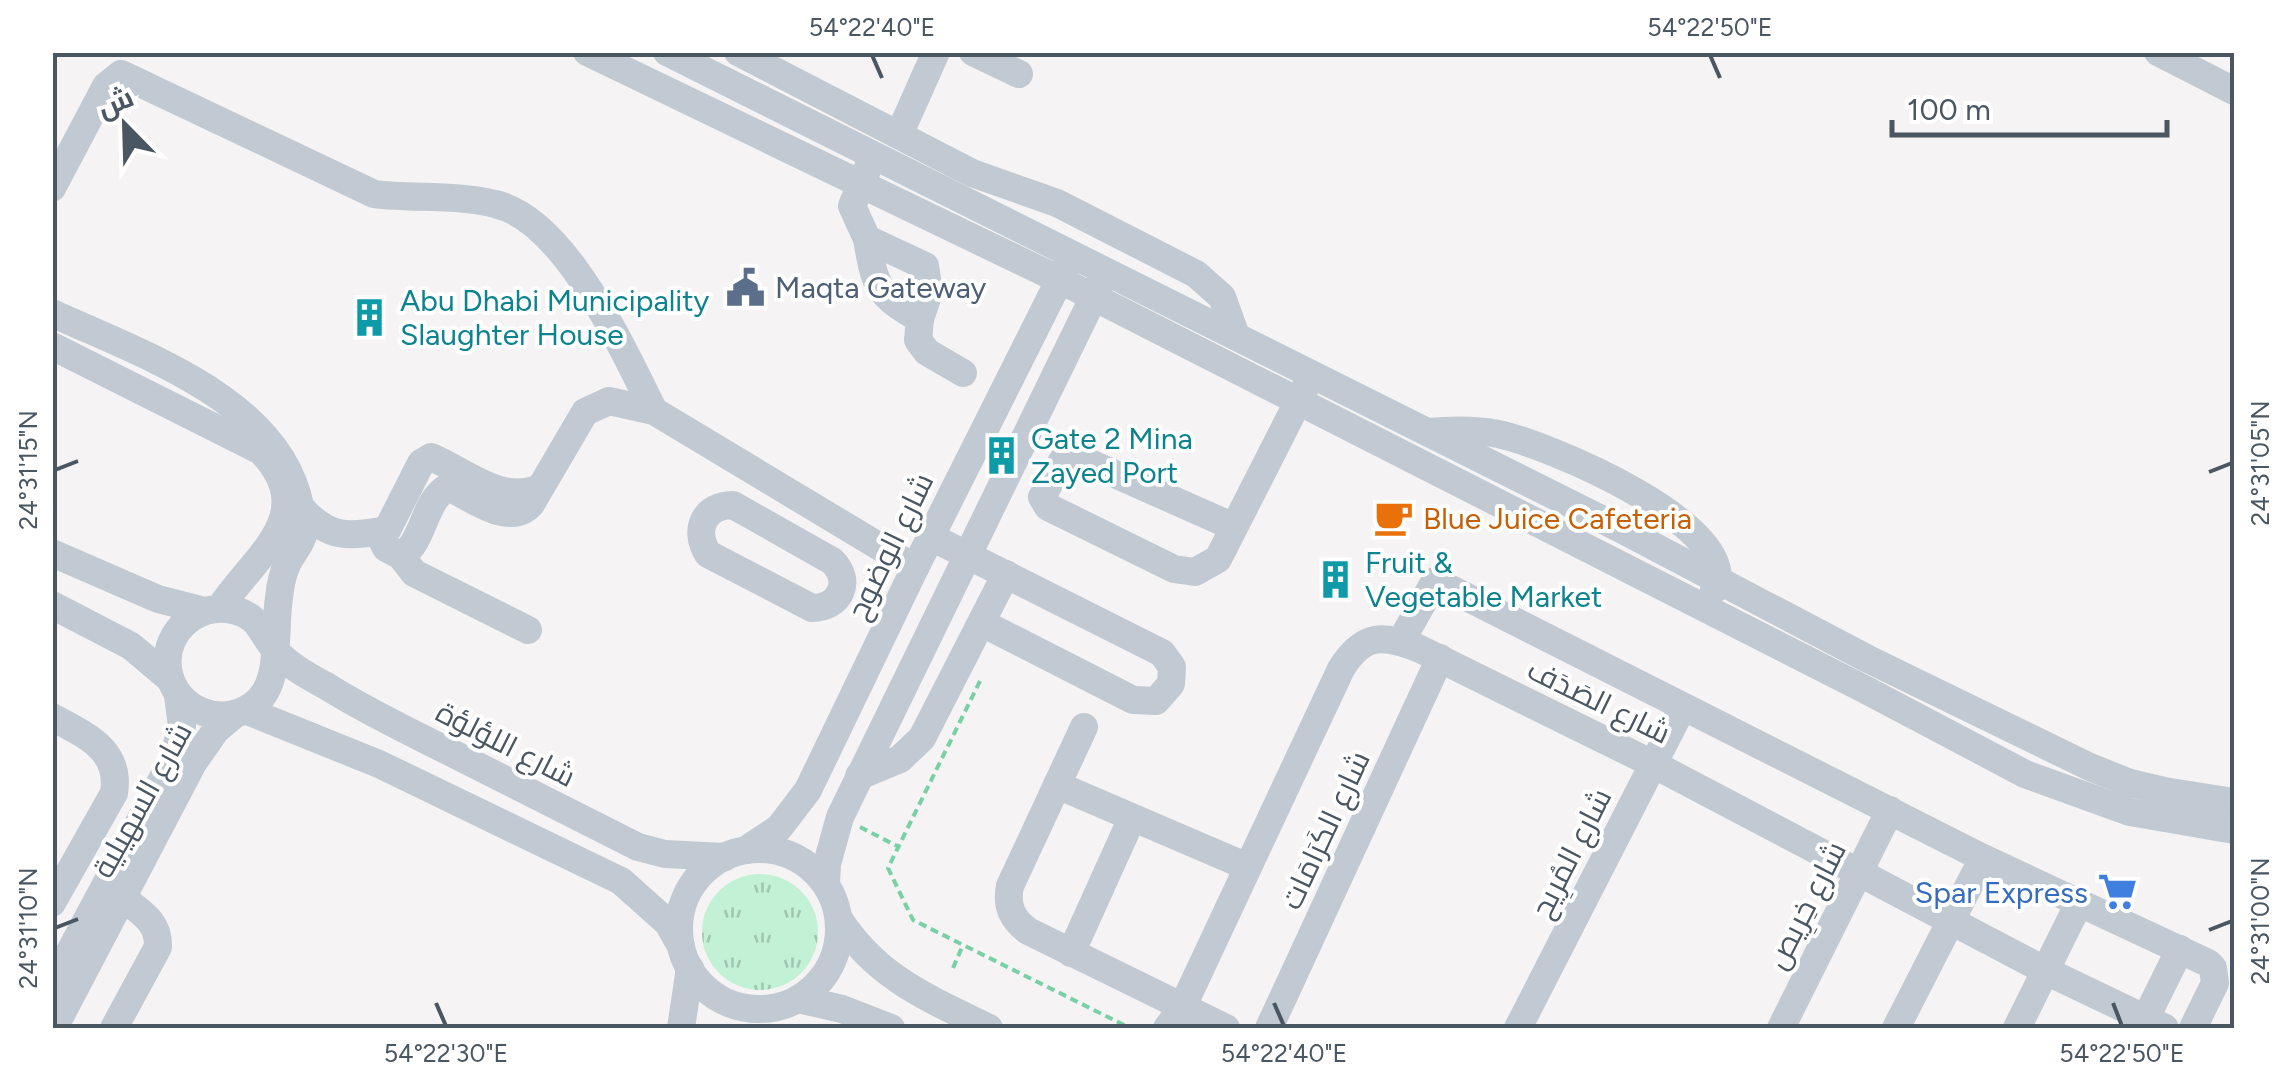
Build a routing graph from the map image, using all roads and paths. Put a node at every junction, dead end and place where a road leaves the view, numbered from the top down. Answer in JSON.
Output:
{"nodes":[{"id":1,"x":587,"y":52,"type":"edge"},
{"id":2,"x":936,"y":52,"type":"edge"},
{"id":3,"x":973,"y":52,"type":"edge"},
{"id":4,"x":2158,"y":52,"type":"edge"},
{"id":5,"x":675,"y":54,"type":"edge"},
{"id":6,"x":746,"y":57,"type":"edge"},
{"id":7,"x":1018,"y":74,"type":"dead end"},
{"id":8,"x":731,"y":84,"type":"junction"},
{"id":9,"x":669,"y":91,"type":"junction"},
{"id":10,"x":2234,"y":91,"type":"edge"},
{"id":11,"x":899,"y":135,"type":"junction"},
{"id":12,"x":874,"y":156,"type":"junction"},
{"id":13,"x":860,"y":184,"type":"junction"},
{"id":14,"x":52,"y":188,"type":"edge"},
{"id":15,"x":867,"y":239,"type":"junction"},
{"id":16,"x":1072,"y":255,"type":"junction"},
{"id":17,"x":1106,"y":272,"type":"junction"},
{"id":18,"x":1060,"y":280,"type":"junction"},
{"id":19,"x":1093,"y":297,"type":"junction"},
{"id":20,"x":52,"y":314,"type":"edge"},
{"id":21,"x":920,"y":319,"type":"junction"},
{"id":22,"x":1236,"y":336,"type":"junction"},
{"id":23,"x":52,"y":346,"type":"edge"},
{"id":24,"x":962,"y":373,"type":"dead end"},
{"id":25,"x":1312,"y":375,"type":"junction"},
{"id":26,"x":1298,"y":402,"type":"junction"},
{"id":27,"x":654,"y":412,"type":"junction"},
{"id":28,"x":1426,"y":432,"type":"junction"},
{"id":29,"x":538,"y":488,"type":"junction"},
{"id":30,"x":811,"y":506,"type":"junction"},
{"id":31,"x":301,"y":508,"type":"junction"},
{"id":32,"x":1234,"y":527,"type":"junction"},
{"id":33,"x":387,"y":530,"type":"junction"},
{"id":34,"x":930,"y":536,"type":"junction"},
{"id":35,"x":795,"y":539,"type":"junction"},
{"id":36,"x":52,"y":553,"type":"edge"},
{"id":37,"x":967,"y":555,"type":"junction"},
{"id":38,"x":400,"y":556,"type":"junction"},
{"id":39,"x":914,"y":568,"type":"junction"},
{"id":40,"x":1006,"y":574,"type":"junction"},
{"id":41,"x":1719,"y":581,"type":"junction"},
{"id":42,"x":52,"y":605,"type":"edge"},
{"id":43,"x":1705,"y":608,"type":"junction"},
{"id":44,"x":212,"y":609,"type":"junction"},
{"id":45,"x":982,"y":623,"type":"junction"},
{"id":46,"x":528,"y":630,"type":"dead end"},
{"id":47,"x":1401,"y":641,"type":"junction"},
{"id":48,"x":273,"y":648,"type":"junction"},
{"id":49,"x":1440,"y":658,"type":"junction"},
{"id":50,"x":980,"y":681,"type":"dead end"},
{"id":51,"x":174,"y":687,"type":"junction"},
{"id":52,"x":1682,"y":708,"type":"junction"},
{"id":53,"x":240,"y":712,"type":"junction"},
{"id":54,"x":52,"y":717,"type":"edge"},
{"id":55,"x":1084,"y":726,"type":"dead end"},
{"id":56,"x":1654,"y":764,"type":"junction"},
{"id":57,"x":859,"y":776,"type":"junction"},
{"id":58,"x":1056,"y":785,"type":"junction"},
{"id":59,"x":1890,"y":810,"type":"junction"},
{"id":60,"x":1132,"y":818,"type":"junction"},
{"id":61,"x":2234,"y":824,"type":"edge"},
{"id":62,"x":860,"y":827,"type":"dead end"},
{"id":63,"x":898,"y":847,"type":"junction"},
{"id":64,"x":736,"y":853,"type":"junction"},
{"id":65,"x":1983,"y":858,"type":"junction"},
{"id":66,"x":1248,"y":867,"type":"junction"},
{"id":67,"x":1858,"y":874,"type":"junction"},
{"id":68,"x":826,"y":884,"type":"junction"},
{"id":69,"x":124,"y":899,"type":"junction"},
{"id":70,"x":52,"y":903,"type":"edge"},
{"id":71,"x":2079,"y":903,"type":"junction"},
{"id":72,"x":839,"y":919,"type":"junction"},
{"id":73,"x":1952,"y":920,"type":"junction"},
{"id":74,"x":962,"y":946,"type":"junction"},
{"id":75,"x":2180,"y":949,"type":"junction"},
{"id":76,"x":1071,"y":953,"type":"junction"},
{"id":77,"x":685,"y":957,"type":"junction"},
{"id":78,"x":953,"y":968,"type":"dead end"},
{"id":79,"x":56,"y":971,"type":"edge"},
{"id":80,"x":2046,"y":971,"type":"junction"},
{"id":81,"x":798,"y":999,"type":"junction"},
{"id":82,"x":1174,"y":1018,"type":"edge"},
{"id":83,"x":750,"y":1019,"type":"edge"},
{"id":84,"x":2151,"y":1025,"type":"edge"},
{"id":85,"x":54,"y":1028,"type":"edge"},
{"id":86,"x":114,"y":1028,"type":"edge"},
{"id":87,"x":681,"y":1028,"type":"edge"},
{"id":88,"x":891,"y":1028,"type":"edge"},
{"id":89,"x":990,"y":1028,"type":"edge"},
{"id":90,"x":1130,"y":1028,"type":"edge"},
{"id":91,"x":1226,"y":1028,"type":"edge"},
{"id":92,"x":1269,"y":1028,"type":"edge"},
{"id":93,"x":1518,"y":1028,"type":"edge"},
{"id":94,"x":1781,"y":1028,"type":"edge"},
{"id":95,"x":1896,"y":1028,"type":"edge"},
{"id":96,"x":2017,"y":1028,"type":"edge"},
{"id":97,"x":2194,"y":1028,"type":"edge"}],
"edges":[{"from":1,"to":9,"type":"street"},
{"from":2,"to":11,"type":"street"},
{"from":3,"to":7,"type":"street"},
{"from":4,"to":10,"type":"street"},
{"from":5,"to":8,"type":"street"},
{"from":5,"to":9,"type":"street"},
{"from":6,"to":8,"type":"street"},
{"from":6,"to":11,"type":"street"},
{"from":8,"to":12,"type":"street"},
{"from":9,"to":13,"type":"street"},
{"from":11,"to":22,"type":"street"},
{"from":12,"to":13,"type":"street"},
{"from":12,"to":16,"type":"street"},
{"from":13,"to":15,"type":"street"},
{"from":13,"to":18,"type":"street"},
{"from":14,"to":27,"type":"street"},
{"from":15,"to":21,"type":"street"},
{"from":15,"to":21,"type":"street"},
{"from":16,"to":17,"type":"street"},
{"from":16,"to":18,"type":"street","name":"شارع الوضوح"},
{"from":17,"to":19,"type":"street"},
{"from":17,"to":22,"type":"street"},
{"from":18,"to":19,"type":"street"},
{"from":18,"to":34,"type":"street","name":"شارع الوضوح"},
{"from":19,"to":26,"type":"street"},
{"from":19,"to":37,"type":"street"},
{"from":20,"to":31,"type":"street"},
{"from":21,"to":24,"type":"street"},
{"from":22,"to":25,"type":"street"},
{"from":23,"to":44,"type":"street"},
{"from":25,"to":26,"type":"street"},
{"from":25,"to":28,"type":"street"},
{"from":26,"to":32,"type":"street"},
{"from":26,"to":43,"type":"street"},
{"from":27,"to":29,"type":"street"},
{"from":27,"to":30,"type":"street"},
{"from":28,"to":41,"type":"street"},
{"from":28,"to":41,"type":"street"},
{"from":29,"to":33,"type":"street"},
{"from":29,"to":38,"type":"street"},
{"from":30,"to":35,"type":"street"},
{"from":30,"to":39,"type":"street"},
{"from":31,"to":33,"type":"street"},
{"from":31,"to":48,"type":"street"},
{"from":32,"to":32,"type":"street"},
{"from":33,"to":38,"type":"street"},
{"from":34,"to":37,"type":"street"},
{"from":34,"to":39,"type":"street","name":"شارع الوضوح"},
{"from":35,"to":35,"type":"street"},
{"from":36,"to":44,"type":"street"},
{"from":37,"to":40,"type":"street"},
{"from":37,"to":57,"type":"street"},
{"from":38,"to":46,"type":"street"},
{"from":39,"to":64,"type":"street","name":"شارع الوضوح"},
{"from":40,"to":45,"type":"street"},
{"from":40,"to":45,"type":"street"},
{"from":41,"to":43,"type":"street"},
{"from":41,"to":61,"type":"street"},
{"from":42,"to":51,"type":"street"},
{"from":43,"to":61,"type":"street"},
{"from":44,"to":48,"type":"street"},
{"from":44,"to":51,"type":"street"},
{"from":45,"to":57,"type":"street"},
{"from":47,"to":49,"type":"street","name":"شارع الصَدَف"},
{"from":47,"to":52,"type":"street"},
{"from":47,"to":66,"type":"street"},
{"from":48,"to":53,"type":"street"},
{"from":48,"to":64,"type":"street","name":"شارع اللؤلؤة"},
{"from":49,"to":56,"type":"street","name":"شارع الصَدَف"},
{"from":49,"to":92,"type":"street","name":"شارع الكَرَامَات"},
{"from":50,"to":63,"type":"path"},
{"from":51,"to":53,"type":"street"},
{"from":51,"to":79,"type":"street","name":"شارع السهيلية"},
{"from":52,"to":56,"type":"street","name":"شارع المُرِيح"},
{"from":52,"to":59,"type":"street"},
{"from":53,"to":69,"type":"street","name":"شارع السهيلية"},
{"from":53,"to":77,"type":"street"},
{"from":54,"to":70,"type":"street"},
{"from":55,"to":58,"type":"street"},
{"from":56,"to":67,"type":"street","name":"شارع الصَدَف"},
{"from":56,"to":93,"type":"street","name":"شارع المُرِيح"},
{"from":57,"to":68,"type":"street"},
{"from":58,"to":60,"type":"street"},
{"from":58,"to":76,"type":"street"},
{"from":59,"to":65,"type":"street"},
{"from":59,"to":67,"type":"street","name":"شارع خِرِيص"},
{"from":60,"to":66,"type":"street"},
{"from":60,"to":76,"type":"street"},
{"from":62,"to":63,"type":"path"},
{"from":63,"to":74,"type":"path"},
{"from":64,"to":68,"type":"street"},
{"from":64,"to":77,"type":"street"},
{"from":65,"to":71,"type":"street"},
{"from":65,"to":73,"type":"street"},
{"from":66,"to":82,"type":"street"},
{"from":67,"to":73,"type":"street","name":"شارع الصَدَف"},
{"from":67,"to":94,"type":"street","name":"شارع خِرِيص"},
{"from":68,"to":72,"type":"street"},
{"from":69,"to":85,"type":"street","name":"شارع السهيلية"},
{"from":69,"to":86,"type":"street"},
{"from":71,"to":75,"type":"street"},
{"from":71,"to":80,"type":"street"},
{"from":72,"to":81,"type":"street"},
{"from":72,"to":89,"type":"street"},
{"from":73,"to":80,"type":"street","name":"شارع الصَدَف"},
{"from":73,"to":95,"type":"street"},
{"from":74,"to":78,"type":"path"},
{"from":74,"to":90,"type":"path"},
{"from":75,"to":84,"type":"street"},
{"from":75,"to":97,"type":"street"},
{"from":76,"to":82,"type":"street"},
{"from":77,"to":83,"type":"street"},
{"from":77,"to":87,"type":"street"},
{"from":80,"to":84,"type":"street","name":"شارع الصَدَف"},
{"from":80,"to":96,"type":"street"},
{"from":81,"to":83,"type":"street"},
{"from":81,"to":88,"type":"street"},
{"from":82,"to":91,"type":"street"}]}
